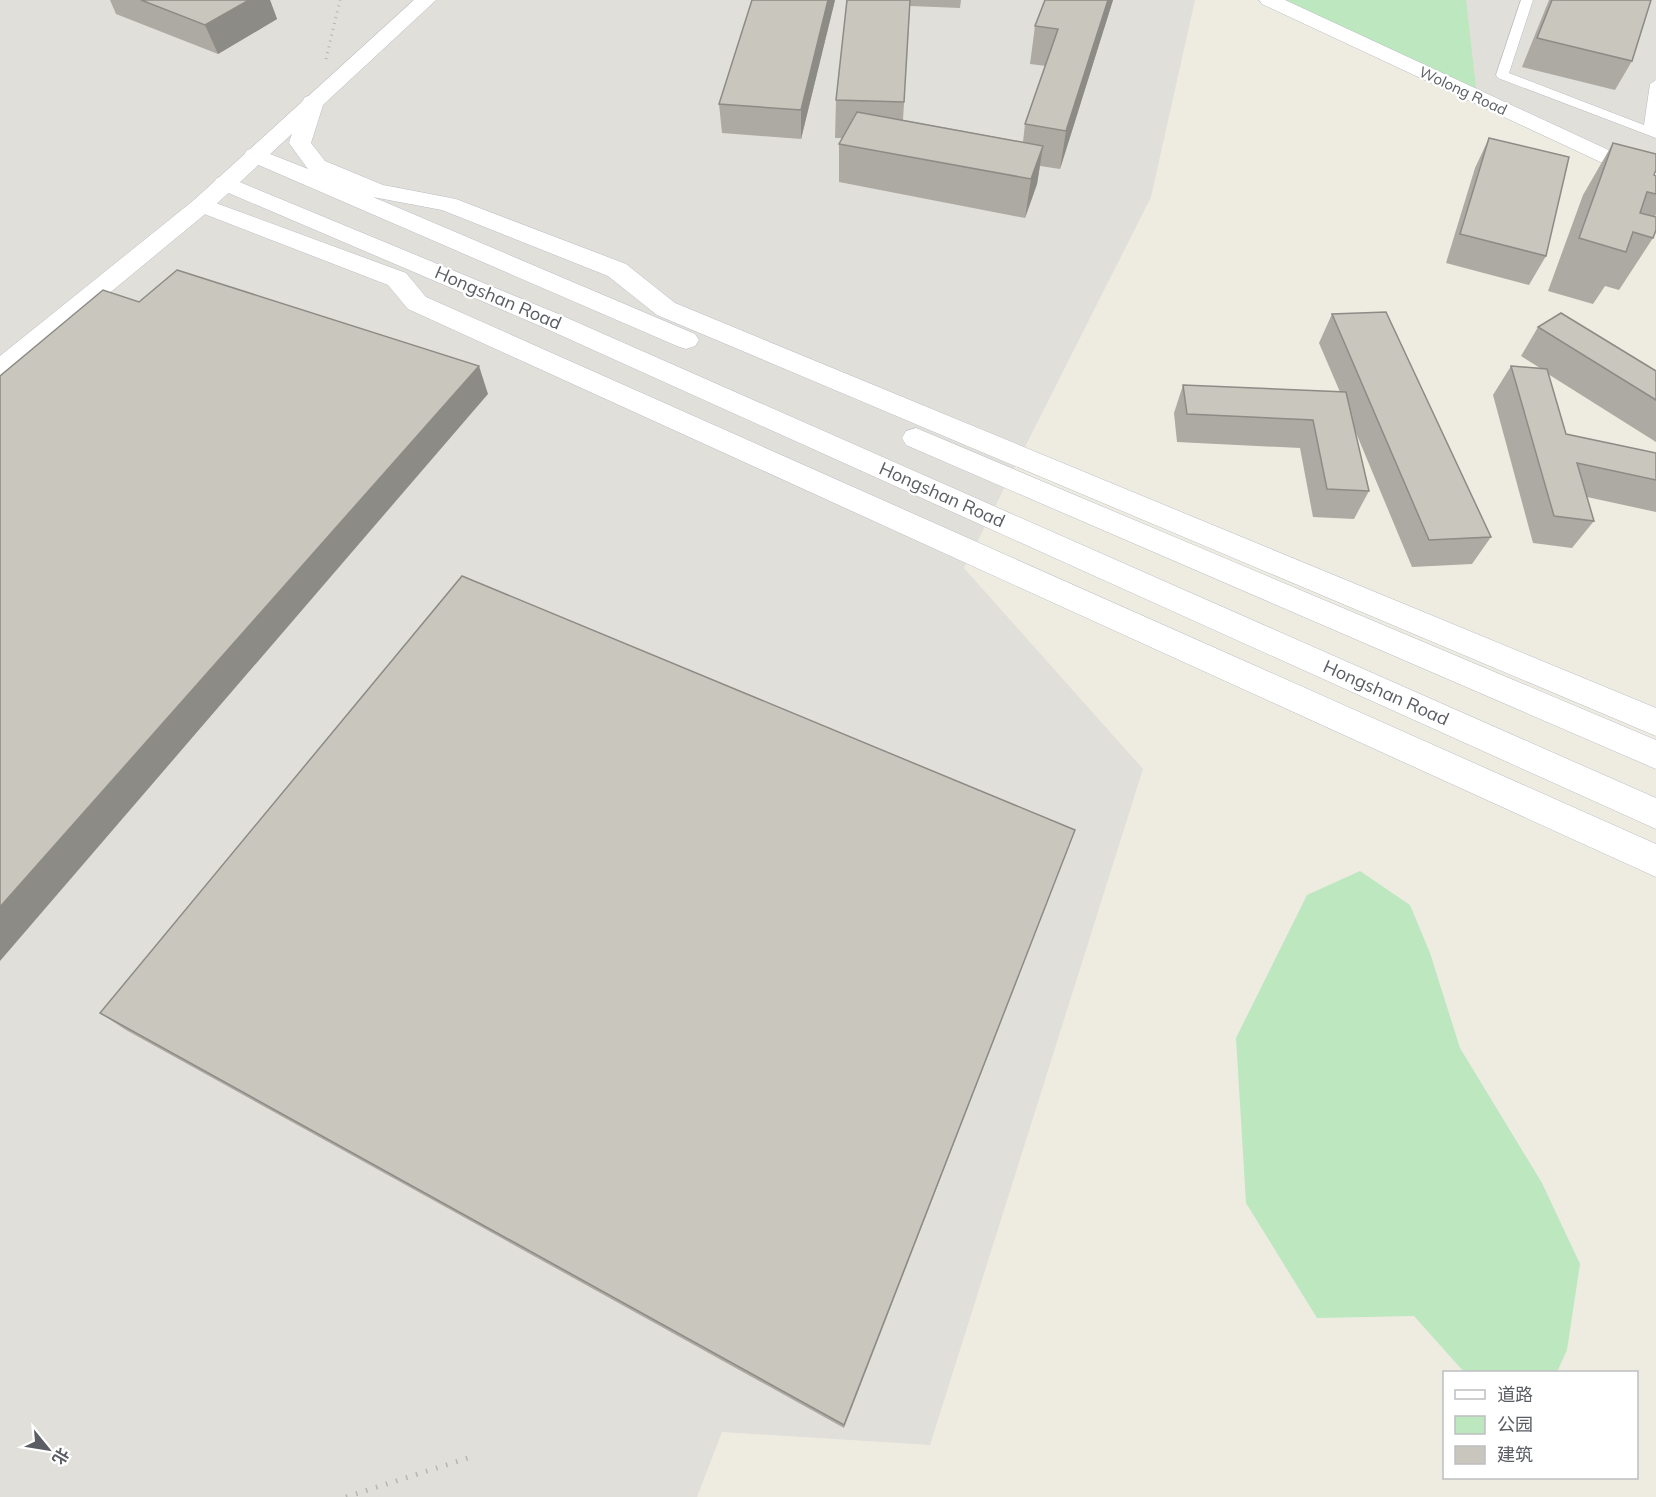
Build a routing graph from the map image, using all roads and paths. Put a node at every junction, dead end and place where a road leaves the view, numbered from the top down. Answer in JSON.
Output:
{"nodes":[{"id":1,"x":426,"y":0,"type":"edge"},
{"id":2,"x":1269,"y":0,"type":"edge"},
{"id":3,"x":1527,"y":0,"type":"edge"},
{"id":4,"x":1656,"y":84,"type":"edge"},
{"id":5,"x":313,"y":102,"type":"junction"},
{"id":6,"x":1653,"y":133,"type":"edge"},
{"id":7,"x":255,"y":155,"type":"junction"},
{"id":8,"x":1656,"y":181,"type":"edge"},
{"id":9,"x":225,"y":183,"type":"junction"},
{"id":10,"x":202,"y":204,"type":"junction"},
{"id":11,"x":0,"y":370,"type":"edge"},
{"id":12,"x":1221,"y":541,"type":"junction"},
{"id":13,"x":1228,"y":572,"type":"junction"},
{"id":14,"x":1232,"y":625,"type":"junction"},
{"id":15,"x":1237,"y":672,"type":"junction"},
{"id":16,"x":1656,"y":722,"type":"edge"},
{"id":17,"x":1656,"y":755,"type":"edge"},
{"id":18,"x":1656,"y":814,"type":"edge"},
{"id":19,"x":1656,"y":861,"type":"edge"}],
"edges":[{"from":1,"to":5,"type":"street"},
{"from":2,"to":8,"type":"street","name":"Wolong Road"},
{"from":3,"to":6,"type":"lane"},
{"from":4,"to":6,"type":"lane"},
{"from":5,"to":7,"type":"street"},
{"from":5,"to":12,"type":"street"},
{"from":7,"to":9,"type":"street"},
{"from":7,"to":13,"type":"street","name":"Hongshan Road"},
{"from":9,"to":10,"type":"street"},
{"from":9,"to":14,"type":"street","name":"Hongshan Road"},
{"from":10,"to":11,"type":"street"},
{"from":10,"to":15,"type":"street"},
{"from":12,"to":13,"type":"street"},
{"from":12,"to":16,"type":"street"},
{"from":13,"to":14,"type":"street"},
{"from":13,"to":17,"type":"street","name":"Hongshan Road"},
{"from":14,"to":15,"type":"street"},
{"from":14,"to":18,"type":"street","name":"Hongshan Road"},
{"from":15,"to":19,"type":"street"}]}
